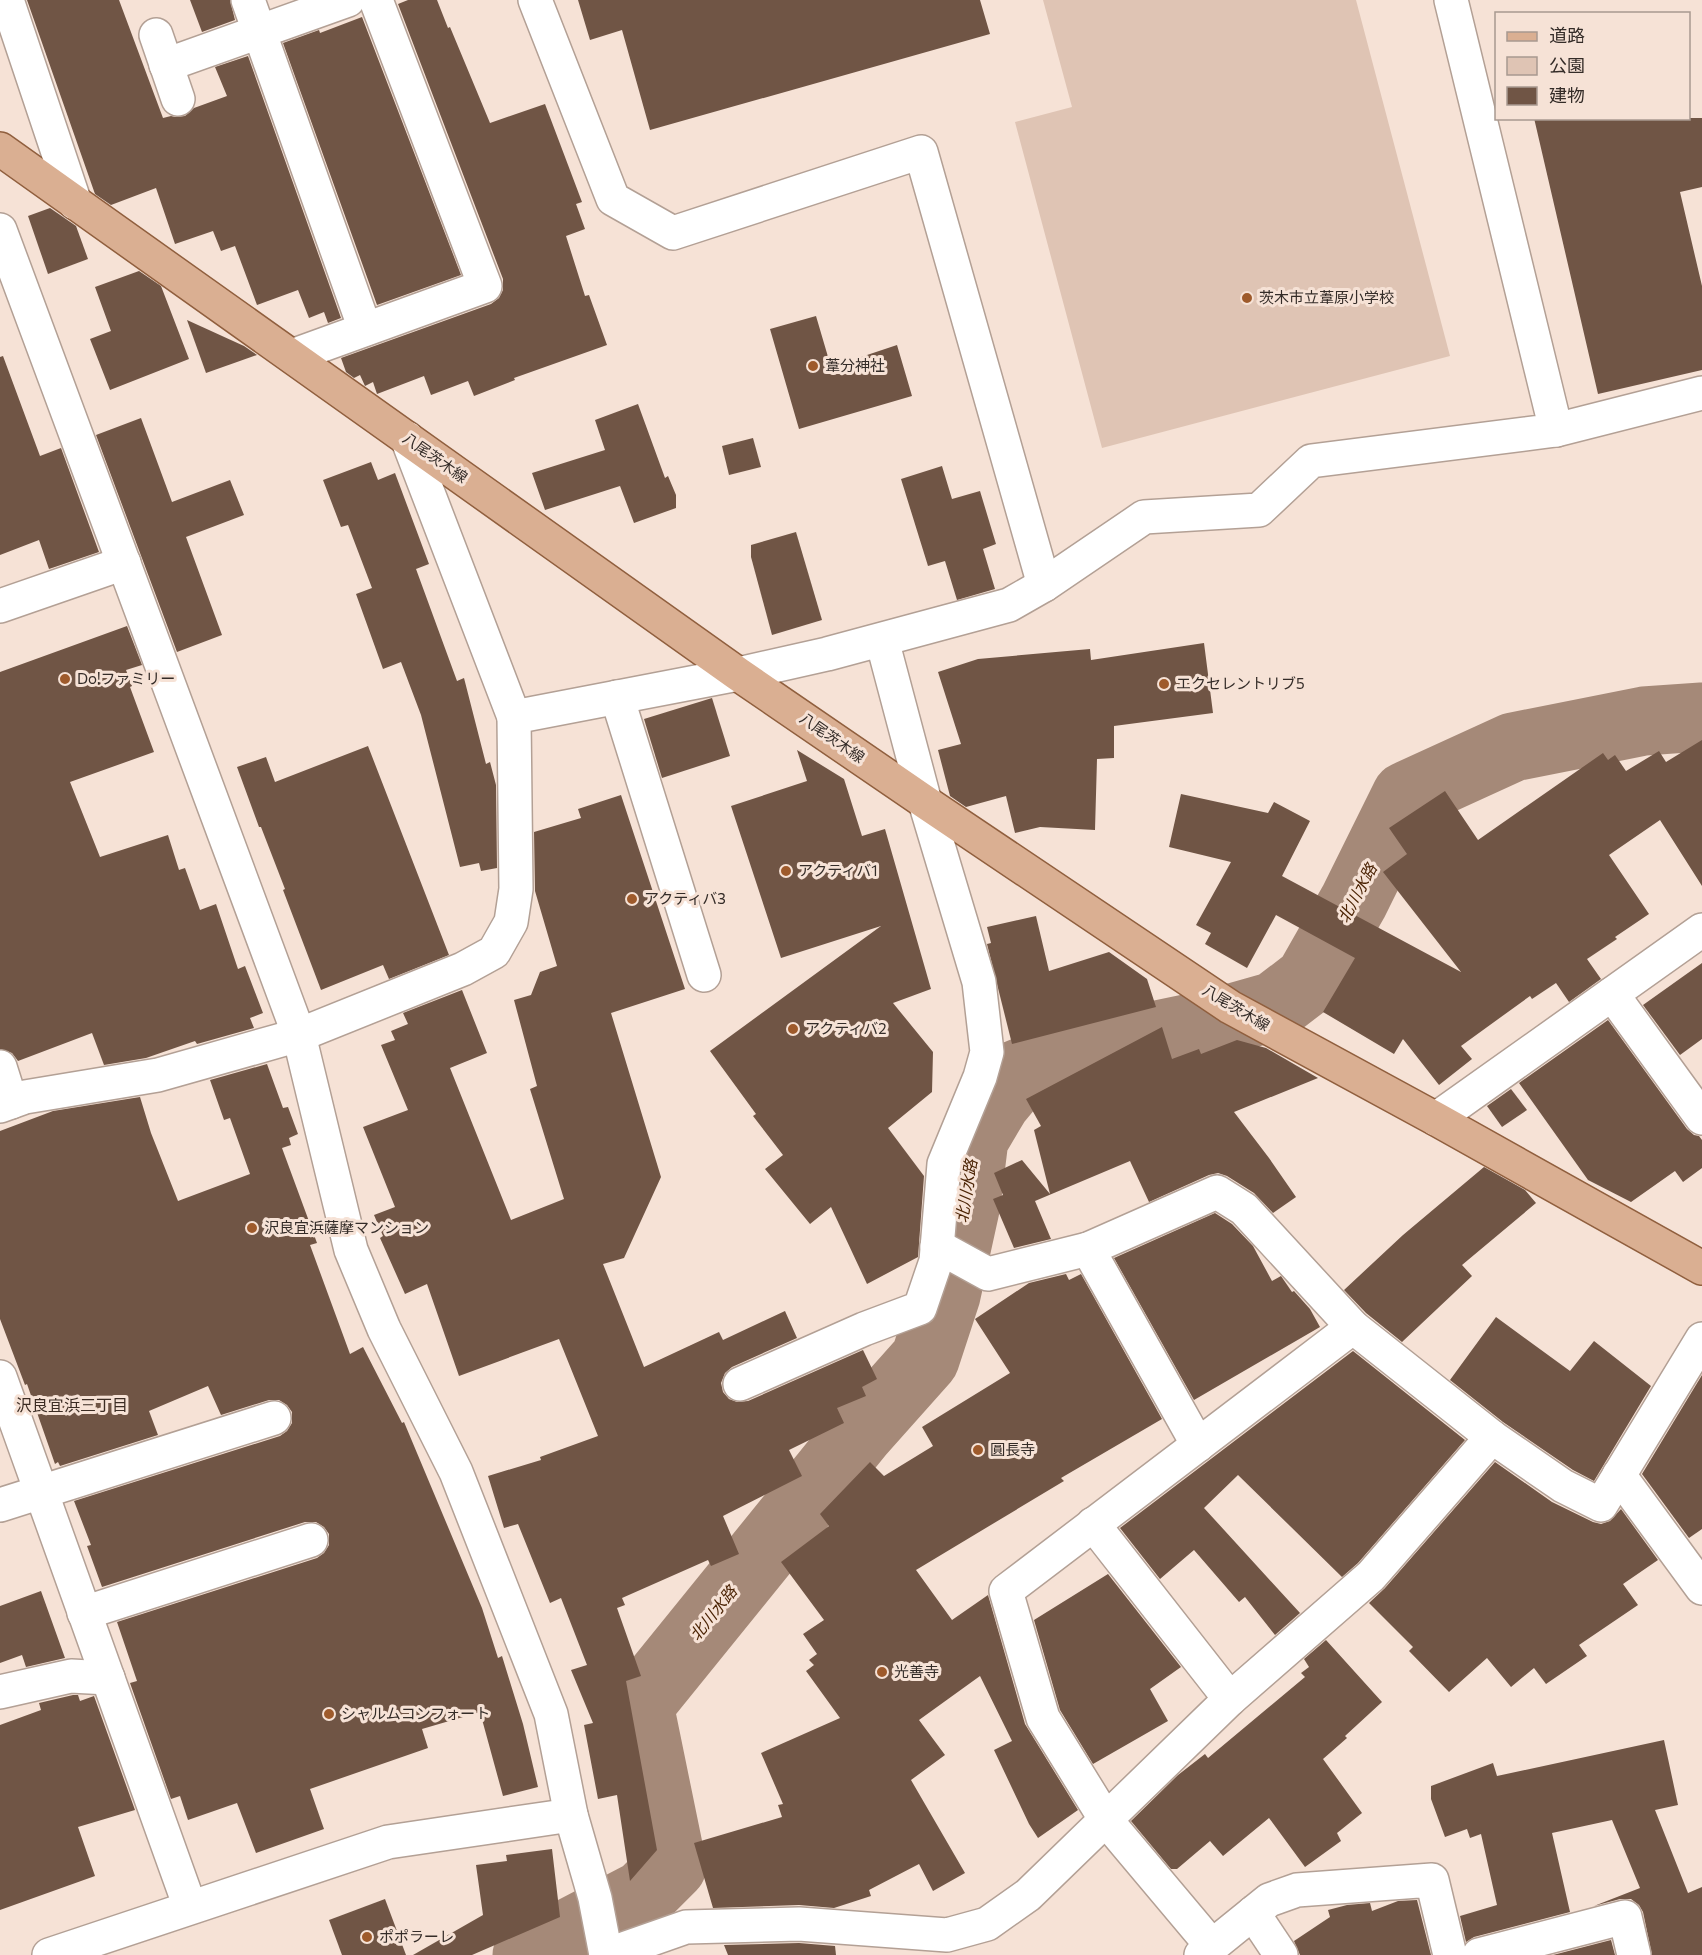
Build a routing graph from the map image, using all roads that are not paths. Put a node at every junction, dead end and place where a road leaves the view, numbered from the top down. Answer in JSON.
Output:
{"nodes":[{"id":1,"x":7,"y":0,"type":"edge"},
{"id":2,"x":248,"y":0,"type":"edge"},
{"id":3,"x":348,"y":0,"type":"edge"},
{"id":4,"x":376,"y":0,"type":"edge"},
{"id":5,"x":536,"y":0,"type":"edge"},
{"id":6,"x":1451,"y":0,"type":"edge"},
{"id":7,"x":260,"y":32,"type":"junction"},
{"id":8,"x":156,"y":35,"type":"dead end"},
{"id":9,"x":166,"y":66,"type":"junction"},
{"id":10,"x":178,"y":99,"type":"dead end"},
{"id":11,"x":0,"y":149,"type":"edge"},
{"id":12,"x":75,"y":203,"type":"junction"},
{"id":13,"x":0,"y":230,"type":"edge"},
{"id":14,"x":365,"y":330,"type":"junction"},
{"id":15,"x":292,"y":356,"type":"junction"},
{"id":16,"x":1702,"y":393,"type":"edge"},
{"id":17,"x":1556,"y":430,"type":"junction"},
{"id":18,"x":407,"y":438,"type":"junction"},
{"id":19,"x":124,"y":563,"type":"junction"},
{"id":20,"x":1044,"y":585,"type":"junction"},
{"id":21,"x":0,"y":606,"type":"edge"},
{"id":22,"x":882,"y":640,"type":"junction"},
{"id":23,"x":738,"y":674,"type":"junction"},
{"id":24,"x":617,"y":697,"type":"junction"},
{"id":25,"x":514,"y":717,"type":"junction"},
{"id":26,"x":925,"y":802,"type":"junction"},
{"id":27,"x":1702,"y":930,"type":"edge"},
{"id":28,"x":704,"y":975,"type":"dead end"},
{"id":29,"x":1612,"y":994,"type":"junction"},
{"id":30,"x":299,"y":1035,"type":"junction"},
{"id":31,"x":0,"y":1067,"type":"edge"},
{"id":32,"x":6,"y":1104,"type":"edge"},
{"id":33,"x":1702,"y":1118,"type":"edge"},
{"id":34,"x":1436,"y":1119,"type":"junction"},
{"id":35,"x":938,"y":1246,"type":"junction"},
{"id":36,"x":1088,"y":1249,"type":"junction"},
{"id":37,"x":1702,"y":1268,"type":"edge"},
{"id":38,"x":1353,"y":1327,"type":"junction"},
{"id":39,"x":1702,"y":1340,"type":"edge"},
{"id":40,"x":0,"y":1377,"type":"edge"},
{"id":41,"x":740,"y":1384,"type":"dead end"},
{"id":42,"x":274,"y":1418,"type":"dead end"},
{"id":43,"x":1492,"y":1437,"type":"junction"},
{"id":44,"x":1198,"y":1445,"type":"junction"},
{"id":45,"x":1619,"y":1475,"type":"junction"},
{"id":46,"x":41,"y":1491,"type":"junction"},
{"id":47,"x":0,"y":1505,"type":"edge"},
{"id":48,"x":1093,"y":1524,"type":"junction"},
{"id":49,"x":311,"y":1540,"type":"dead end"},
{"id":50,"x":1702,"y":1588,"type":"edge"},
{"id":51,"x":84,"y":1613,"type":"junction"},
{"id":52,"x":108,"y":1678,"type":"junction"},
{"id":53,"x":0,"y":1692,"type":"edge"},
{"id":54,"x":1230,"y":1699,"type":"junction"},
{"id":55,"x":571,"y":1815,"type":"junction"},
{"id":56,"x":1106,"y":1820,"type":"junction"},
{"id":57,"x":190,"y":1907,"type":"junction"},
{"id":58,"x":1253,"y":1913,"type":"junction"},
{"id":59,"x":1207,"y":1950,"type":"edge"},
{"id":60,"x":53,"y":1954,"type":"edge"},
{"id":61,"x":606,"y":1955,"type":"edge"},
{"id":62,"x":1281,"y":1955,"type":"edge"},
{"id":63,"x":1450,"y":1955,"type":"edge"},
{"id":64,"x":1479,"y":1955,"type":"edge"},
{"id":65,"x":1634,"y":1955,"type":"edge"}],
"edges":[{"from":1,"to":12,"type":"street"},
{"from":2,"to":7,"type":"street"},
{"from":3,"to":7,"type":"street"},
{"from":4,"to":14,"type":"street"},
{"from":5,"to":20,"type":"street"},
{"from":6,"to":17,"type":"street"},
{"from":7,"to":9,"type":"street"},
{"from":7,"to":14,"type":"street"},
{"from":8,"to":9,"type":"street"},
{"from":9,"to":10,"type":"street"},
{"from":11,"to":12,"type":"main road","name":"八尾茨木線"},
{"from":12,"to":15,"type":"main road","name":"八尾茨木線"},
{"from":13,"to":19,"type":"street"},
{"from":14,"to":15,"type":"street"},
{"from":15,"to":18,"type":"main road","name":"八尾茨木線"},
{"from":16,"to":17,"type":"street"},
{"from":17,"to":20,"type":"street"},
{"from":18,"to":23,"type":"main road","name":"八尾茨木線"},
{"from":18,"to":25,"type":"street"},
{"from":19,"to":21,"type":"street"},
{"from":19,"to":30,"type":"street"},
{"from":20,"to":22,"type":"street"},
{"from":22,"to":23,"type":"street"},
{"from":22,"to":26,"type":"street"},
{"from":23,"to":24,"type":"street"},
{"from":23,"to":26,"type":"main road","name":"八尾茨木線"},
{"from":24,"to":25,"type":"street"},
{"from":24,"to":28,"type":"street"},
{"from":25,"to":30,"type":"street"},
{"from":26,"to":34,"type":"main road","name":"八尾茨木線"},
{"from":26,"to":35,"type":"street"},
{"from":27,"to":29,"type":"street"},
{"from":29,"to":33,"type":"street"},
{"from":29,"to":34,"type":"street"},
{"from":30,"to":32,"type":"street"},
{"from":30,"to":55,"type":"street"},
{"from":31,"to":32,"type":"street"},
{"from":34,"to":37,"type":"main road","name":"八尾茨木線"},
{"from":35,"to":36,"type":"street"},
{"from":35,"to":41,"type":"street"},
{"from":36,"to":38,"type":"street"},
{"from":36,"to":44,"type":"street"},
{"from":38,"to":43,"type":"street"},
{"from":38,"to":44,"type":"street"},
{"from":39,"to":45,"type":"street"},
{"from":40,"to":46,"type":"street"},
{"from":42,"to":46,"type":"street"},
{"from":43,"to":45,"type":"street"},
{"from":43,"to":54,"type":"street"},
{"from":44,"to":48,"type":"street"},
{"from":45,"to":50,"type":"street"},
{"from":46,"to":47,"type":"street"},
{"from":46,"to":51,"type":"street"},
{"from":48,"to":54,"type":"street"},
{"from":48,"to":56,"type":"street"},
{"from":49,"to":51,"type":"street"},
{"from":51,"to":52,"type":"street"},
{"from":52,"to":53,"type":"street"},
{"from":52,"to":57,"type":"street"},
{"from":54,"to":56,"type":"street"},
{"from":55,"to":57,"type":"street"},
{"from":55,"to":61,"type":"street"},
{"from":56,"to":59,"type":"street"},
{"from":56,"to":61,"type":"street"},
{"from":57,"to":60,"type":"street"},
{"from":58,"to":59,"type":"street"},
{"from":58,"to":62,"type":"street"},
{"from":58,"to":63,"type":"street"},
{"from":64,"to":65,"type":"street"}]}
